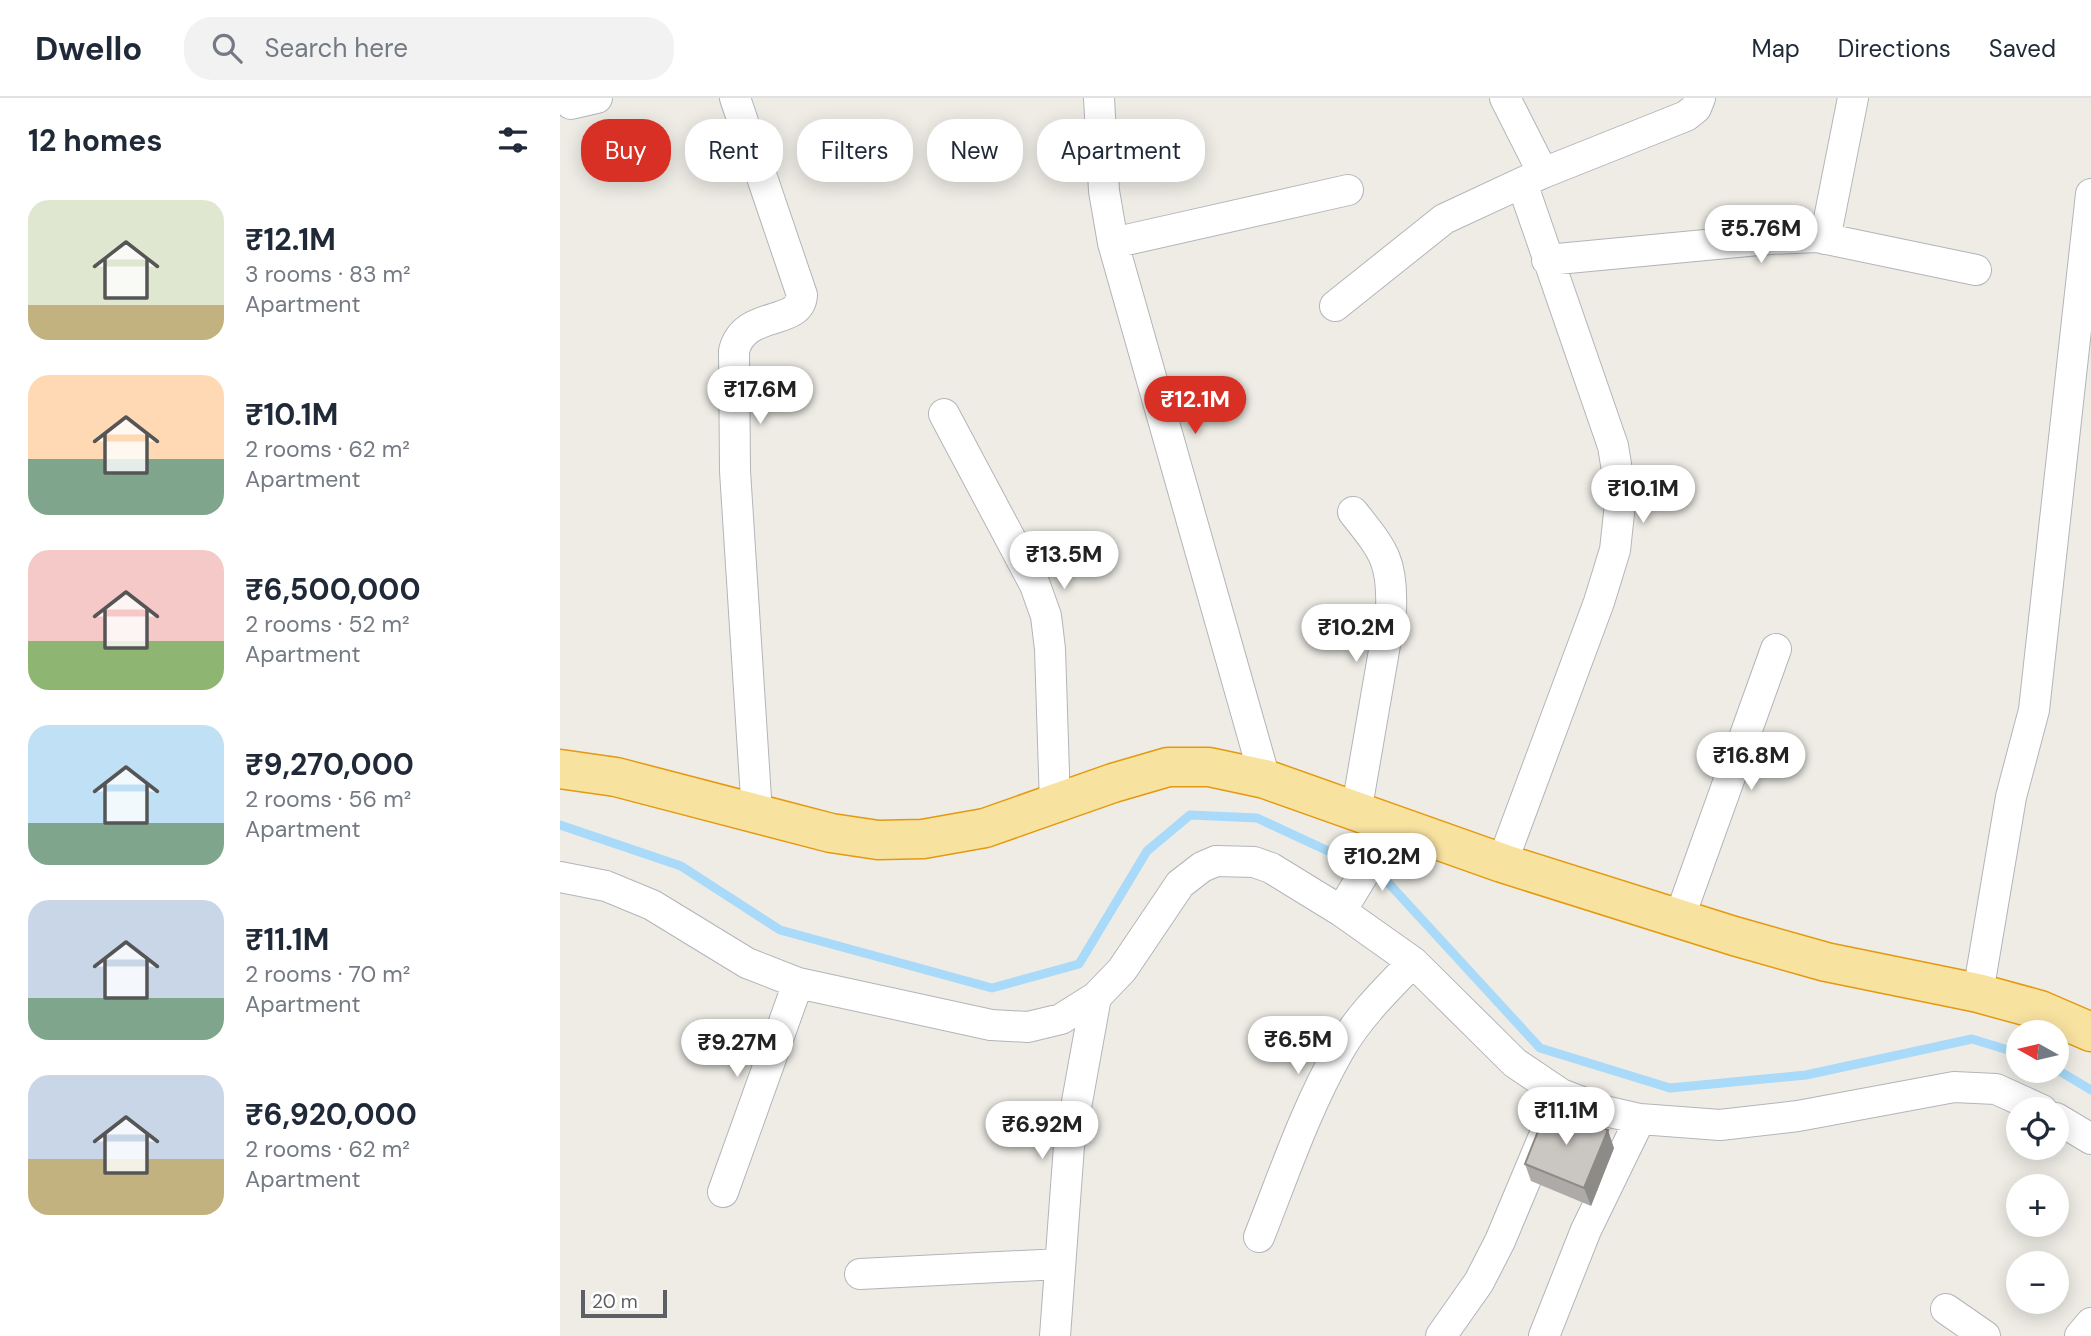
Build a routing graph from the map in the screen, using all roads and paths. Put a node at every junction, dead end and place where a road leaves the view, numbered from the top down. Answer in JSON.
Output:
{"nodes":[{"id":1,"x":735,"y":98,"type":"edge"},
{"id":2,"x":1099,"y":98,"type":"edge"},
{"id":3,"x":1505,"y":98,"type":"edge"},
{"id":4,"x":1700,"y":98,"type":"edge"},
{"id":5,"x":1853,"y":98,"type":"edge"},
{"id":6,"x":1532,"y":178,"type":"junction"},
{"id":7,"x":1348,"y":190,"type":"dead end"},
{"id":8,"x":2091,"y":194,"type":"edge"},
{"id":9,"x":1825,"y":239,"type":"junction"},
{"id":10,"x":1114,"y":243,"type":"junction"},
{"id":11,"x":1547,"y":260,"type":"junction"},
{"id":12,"x":1976,"y":270,"type":"dead end"},
{"id":13,"x":1335,"y":306,"type":"dead end"},
{"id":14,"x":944,"y":414,"type":"dead end"},
{"id":15,"x":1353,"y":512,"type":"dead end"},
{"id":16,"x":1776,"y":649,"type":"dead end"},
{"id":17,"x":560,"y":769,"type":"edge"},
{"id":18,"x":1265,"y":779,"type":"junction"},
{"id":19,"x":1055,"y":804,"type":"junction"},
{"id":20,"x":1356,"y":813,"type":"junction"},
{"id":21,"x":757,"y":814,"type":"junction"},
{"id":22,"x":1393,"y":826,"type":"junction"},
{"id":23,"x":1502,"y":863,"type":"junction"},
{"id":24,"x":560,"y":877,"type":"edge"},
{"id":25,"x":1344,"y":907,"type":"junction"},
{"id":26,"x":1679,"y":919,"type":"junction"},
{"id":27,"x":1413,"y":962,"type":"junction"},
{"id":28,"x":798,"y":983,"type":"junction"},
{"id":29,"x":1978,"y":993,"type":"junction"},
{"id":30,"x":1096,"y":997,"type":"junction"},
{"id":31,"x":2091,"y":1032,"type":"edge"},
{"id":32,"x":1561,"y":1094,"type":"junction"},
{"id":33,"x":2014,"y":1097,"type":"edge"},
{"id":34,"x":1640,"y":1119,"type":"junction"},
{"id":35,"x":2069,"y":1126,"type":"edge"},
{"id":36,"x":2091,"y":1139,"type":"edge"},
{"id":37,"x":723,"y":1192,"type":"dead end"},
{"id":38,"x":1259,"y":1237,"type":"dead end"},
{"id":39,"x":1060,"y":1264,"type":"junction"},
{"id":40,"x":860,"y":1274,"type":"dead end"},
{"id":41,"x":1946,"y":1309,"type":"dead end"},
{"id":42,"x":2091,"y":1323,"type":"edge"},
{"id":43,"x":1055,"y":1336,"type":"edge"},
{"id":44,"x":1441,"y":1336,"type":"edge"},
{"id":45,"x":1544,"y":1336,"type":"edge"},
{"id":46,"x":1985,"y":1336,"type":"edge"},
{"id":47,"x":2080,"y":1336,"type":"edge"}],
"edges":[{"from":1,"to":21,"type":"street"},
{"from":2,"to":10,"type":"street"},
{"from":3,"to":6,"type":"street"},
{"from":4,"to":6,"type":"street"},
{"from":5,"to":9,"type":"street"},
{"from":6,"to":11,"type":"street"},
{"from":6,"to":13,"type":"street"},
{"from":7,"to":10,"type":"street"},
{"from":8,"to":29,"type":"street"},
{"from":9,"to":11,"type":"street"},
{"from":9,"to":12,"type":"street"},
{"from":10,"to":18,"type":"street"},
{"from":11,"to":23,"type":"street"},
{"from":14,"to":19,"type":"street"},
{"from":15,"to":20,"type":"street"},
{"from":16,"to":26,"type":"street"},
{"from":17,"to":21,"type":"highway"},
{"from":18,"to":19,"type":"highway"},
{"from":18,"to":20,"type":"highway"},
{"from":19,"to":21,"type":"highway"},
{"from":20,"to":22,"type":"highway"},
{"from":22,"to":23,"type":"highway"},
{"from":22,"to":25,"type":"street"},
{"from":23,"to":26,"type":"highway"},
{"from":24,"to":28,"type":"street"},
{"from":25,"to":27,"type":"street"},
{"from":25,"to":30,"type":"street"},
{"from":26,"to":29,"type":"highway"},
{"from":27,"to":32,"type":"street"},
{"from":27,"to":38,"type":"street"},
{"from":28,"to":30,"type":"street"},
{"from":28,"to":37,"type":"street"},
{"from":29,"to":31,"type":"highway"},
{"from":30,"to":39,"type":"street"},
{"from":32,"to":34,"type":"street"},
{"from":32,"to":44,"type":"street"},
{"from":33,"to":34,"type":"street"},
{"from":34,"to":45,"type":"street"},
{"from":35,"to":36,"type":"street"},
{"from":39,"to":40,"type":"street"},
{"from":39,"to":43,"type":"street"},
{"from":41,"to":46,"type":"street"},
{"from":42,"to":47,"type":"street"}]}
